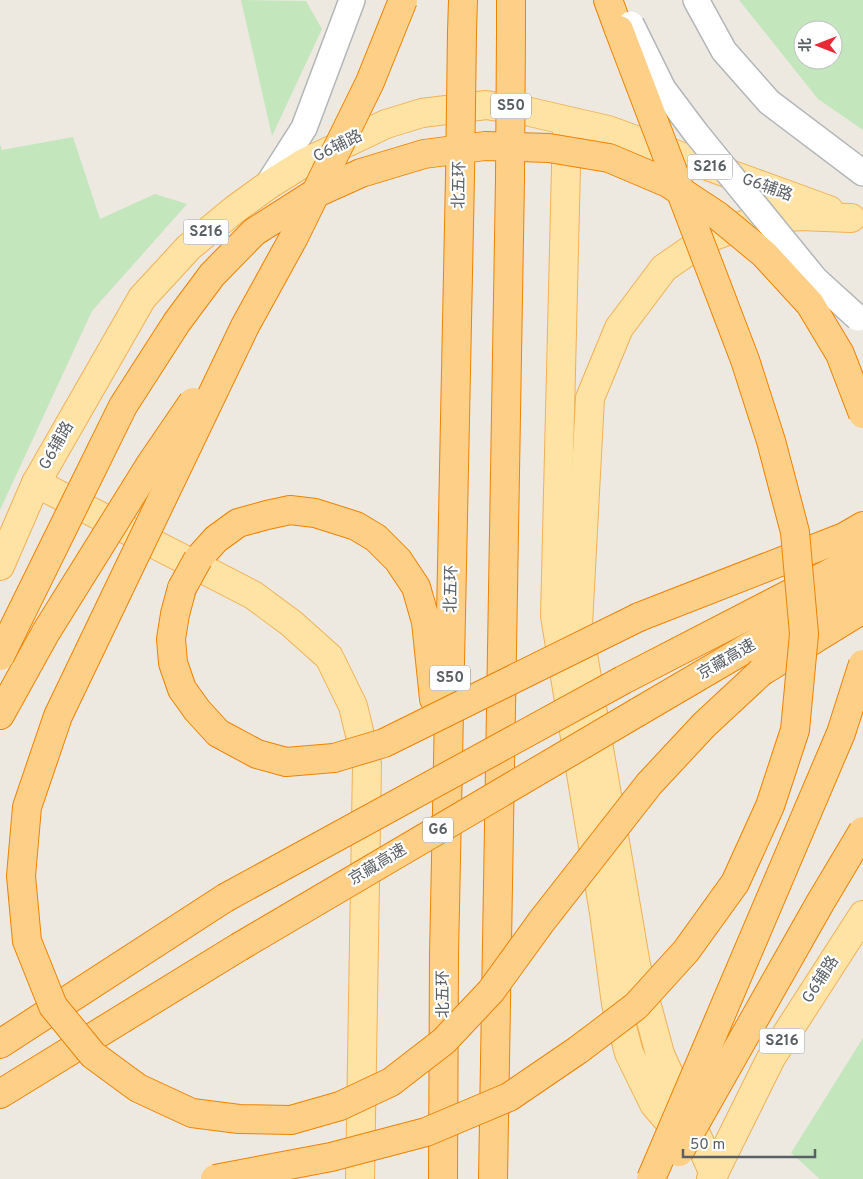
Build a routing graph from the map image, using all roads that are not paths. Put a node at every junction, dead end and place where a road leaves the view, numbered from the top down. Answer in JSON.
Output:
{"nodes":[{"id":1,"x":352,"y":0,"type":"edge"},
{"id":2,"x":403,"y":0,"type":"edge"},
{"id":3,"x":463,"y":0,"type":"edge"},
{"id":4,"x":511,"y":0,"type":"edge"},
{"id":5,"x":608,"y":0,"type":"edge"},
{"id":6,"x":622,"y":0,"type":"edge"},
{"id":7,"x":696,"y":0,"type":"edge"},
{"id":8,"x":625,"y":27,"type":"junction"},
{"id":9,"x":567,"y":120,"type":"junction"},
{"id":10,"x":863,"y":174,"type":"edge"},
{"id":11,"x":266,"y":186,"type":"junction"},
{"id":12,"x":857,"y":221,"type":"edge"},
{"id":13,"x":860,"y":320,"type":"edge"},
{"id":14,"x":245,"y":326,"type":"junction"},
{"id":15,"x":863,"y":414,"type":"edge"},
{"id":16,"x":36,"y":483,"type":"junction"},
{"id":17,"x":863,"y":526,"type":"edge"},
{"id":18,"x":863,"y":556,"type":"edge"},
{"id":19,"x":0,"y":566,"type":"edge"},
{"id":20,"x":863,"y":580,"type":"edge"},
{"id":21,"x":863,"y":609,"type":"edge"},
{"id":22,"x":0,"y":656,"type":"edge"},
{"id":23,"x":863,"y":664,"type":"edge"},
{"id":24,"x":0,"y":715,"type":"edge"},
{"id":25,"x":863,"y":831,"type":"edge"},
{"id":26,"x":863,"y":915,"type":"edge"},
{"id":27,"x":444,"y":956,"type":"junction"},
{"id":28,"x":0,"y":1044,"type":"edge"},
{"id":29,"x":0,"y":1094,"type":"edge"},
{"id":30,"x":715,"y":1177,"type":"edge"},
{"id":31,"x":215,"y":1179,"type":"edge"},
{"id":32,"x":360,"y":1179,"type":"edge"},
{"id":33,"x":443,"y":1179,"type":"edge"},
{"id":34,"x":493,"y":1179,"type":"edge"},
{"id":35,"x":651,"y":1179,"type":"edge"},
{"id":36,"x":663,"y":1179,"type":"edge"}],
"edges":[{"from":1,"to":11,"type":"street"},
{"from":2,"to":14,"type":"highway","bridge":true},
{"from":3,"to":27,"type":"highway","name":"北五环","number":"S50","bridge":true},
{"from":4,"to":34,"type":"highway","number":"S50","bridge":true},
{"from":5,"to":8,"type":"highway"},
{"from":6,"to":8,"type":"street"},
{"from":7,"to":10,"type":"street"},
{"from":8,"to":13,"type":"street","bridge":true},
{"from":8,"to":31,"type":"highway","bridge":true},
{"from":9,"to":11,"type":"main road","name":"G6辅路","number":"S216"},
{"from":9,"to":12,"type":"main road","name":"G6辅路","number":"S216"},
{"from":9,"to":30,"type":"main road"},
{"from":11,"to":16,"type":"main road","name":"G6辅路","number":"S216"},
{"from":12,"to":30,"type":"main road"},
{"from":14,"to":21,"type":"highway","bridge":true},
{"from":14,"to":24,"type":"highway","bridge":true},
{"from":15,"to":22,"type":"highway","bridge":true},
{"from":16,"to":19,"type":"main road","name":"G6辅路","number":"S216"},
{"from":16,"to":32,"type":"main road"},
{"from":17,"to":27,"type":"highway","bridge":true},
{"from":18,"to":28,"type":"highway","name":"京藏高速","number":"G6","bridge":true},
{"from":20,"to":29,"type":"highway","name":"京藏高速","number":"G6","bridge":true},
{"from":23,"to":35,"type":"highway","bridge":true},
{"from":25,"to":36,"type":"highway","bridge":true},
{"from":26,"to":30,"type":"main road","name":"G6辅路","number":"S216"},
{"from":27,"to":33,"type":"highway","name":"北五环","number":"S50"}]}
